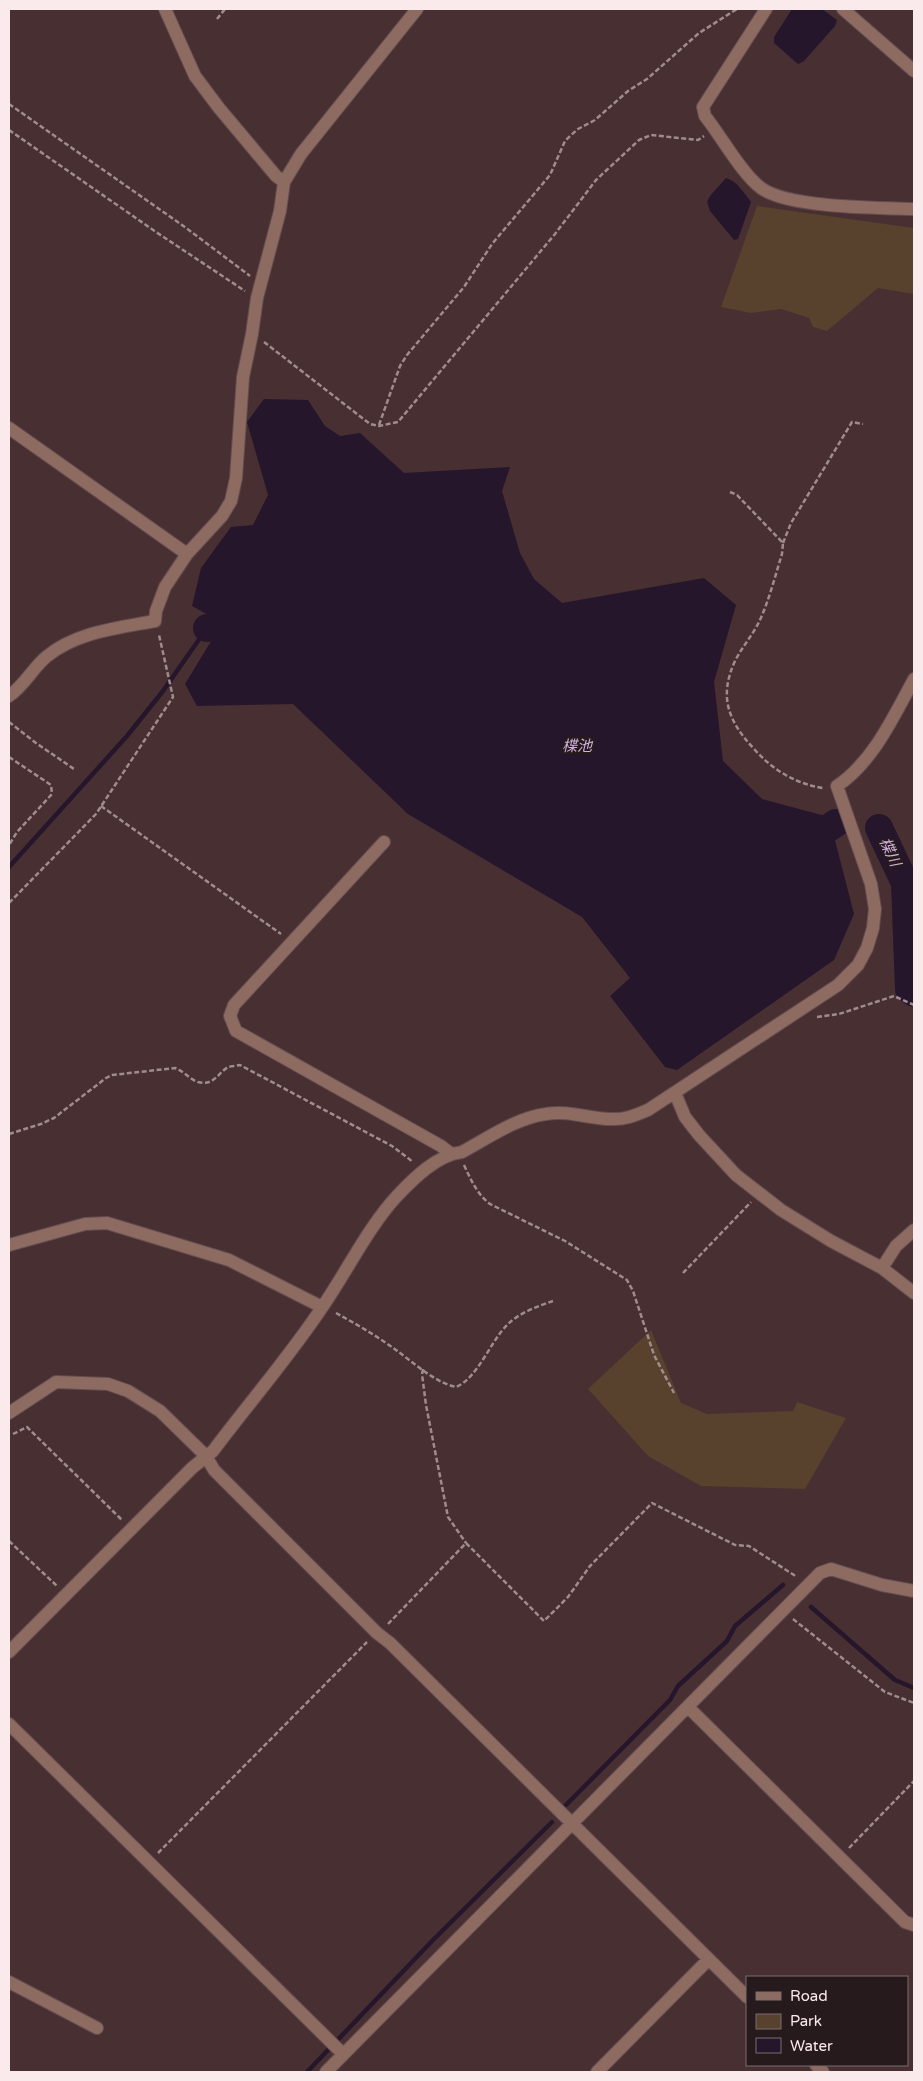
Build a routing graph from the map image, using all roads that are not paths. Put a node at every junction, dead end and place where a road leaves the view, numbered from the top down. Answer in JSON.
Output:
{"nodes":[{"id":1,"x":165,"y":9,"type":"edge"},
{"id":2,"x":417,"y":9,"type":"edge"},
{"id":3,"x":766,"y":9,"type":"edge"},
{"id":4,"x":843,"y":9,"type":"edge"},
{"id":5,"x":914,"y":71,"type":"edge"},
{"id":6,"x":284,"y":182,"type":"junction"},
{"id":7,"x":914,"y":209,"type":"edge"},
{"id":8,"x":9,"y":428,"type":"edge"},
{"id":9,"x":187,"y":554,"type":"junction"},
{"id":10,"x":914,"y":680,"type":"edge"},
{"id":11,"x":9,"y":696,"type":"edge"},
{"id":12,"x":384,"y":842,"type":"dead end"},
{"id":13,"x":675,"y":1093,"type":"junction"},
{"id":14,"x":454,"y":1153,"type":"junction"},
{"id":15,"x":914,"y":1230,"type":"edge"},
{"id":16,"x":9,"y":1245,"type":"edge"},
{"id":17,"x":882,"y":1268,"type":"junction"},
{"id":18,"x":914,"y":1292,"type":"edge"},
{"id":19,"x":322,"y":1307,"type":"junction"},
{"id":20,"x":9,"y":1413,"type":"edge"},
{"id":21,"x":206,"y":1456,"type":"junction"},
{"id":22,"x":914,"y":1591,"type":"edge"},
{"id":23,"x":9,"y":1652,"type":"edge"},
{"id":24,"x":688,"y":1707,"type":"junction"},
{"id":25,"x":9,"y":1724,"type":"edge"},
{"id":26,"x":572,"y":1824,"type":"junction"},
{"id":27,"x":914,"y":1925,"type":"edge"},
{"id":28,"x":708,"y":1960,"type":"junction"},
{"id":29,"x":9,"y":1982,"type":"edge"},
{"id":30,"x":746,"y":1996,"type":"edge"},
{"id":31,"x":97,"y":2028,"type":"dead end"},
{"id":32,"x":335,"y":2046,"type":"junction"},
{"id":33,"x":326,"y":2072,"type":"edge"},
{"id":34,"x":597,"y":2072,"type":"edge"}],
"edges":[{"from":1,"to":6,"type":"street"},
{"from":2,"to":6,"type":"street"},
{"from":3,"to":7,"type":"street"},
{"from":4,"to":5,"type":"street"},
{"from":6,"to":9,"type":"street"},
{"from":8,"to":9,"type":"street"},
{"from":9,"to":11,"type":"street"},
{"from":10,"to":13,"type":"street"},
{"from":12,"to":14,"type":"street"},
{"from":13,"to":14,"type":"street"},
{"from":13,"to":17,"type":"street"},
{"from":14,"to":19,"type":"street"},
{"from":15,"to":17,"type":"street"},
{"from":16,"to":19,"type":"street"},
{"from":17,"to":18,"type":"street"},
{"from":19,"to":21,"type":"street"},
{"from":20,"to":21,"type":"street"},
{"from":21,"to":23,"type":"street"},
{"from":21,"to":26,"type":"street"},
{"from":22,"to":24,"type":"street"},
{"from":24,"to":26,"type":"street"},
{"from":24,"to":27,"type":"street"},
{"from":25,"to":32,"type":"street"},
{"from":26,"to":28,"type":"street"},
{"from":26,"to":32,"type":"street"},
{"from":28,"to":30,"type":"street"},
{"from":28,"to":34,"type":"street"},
{"from":29,"to":31,"type":"street"},
{"from":32,"to":33,"type":"street"}]}
